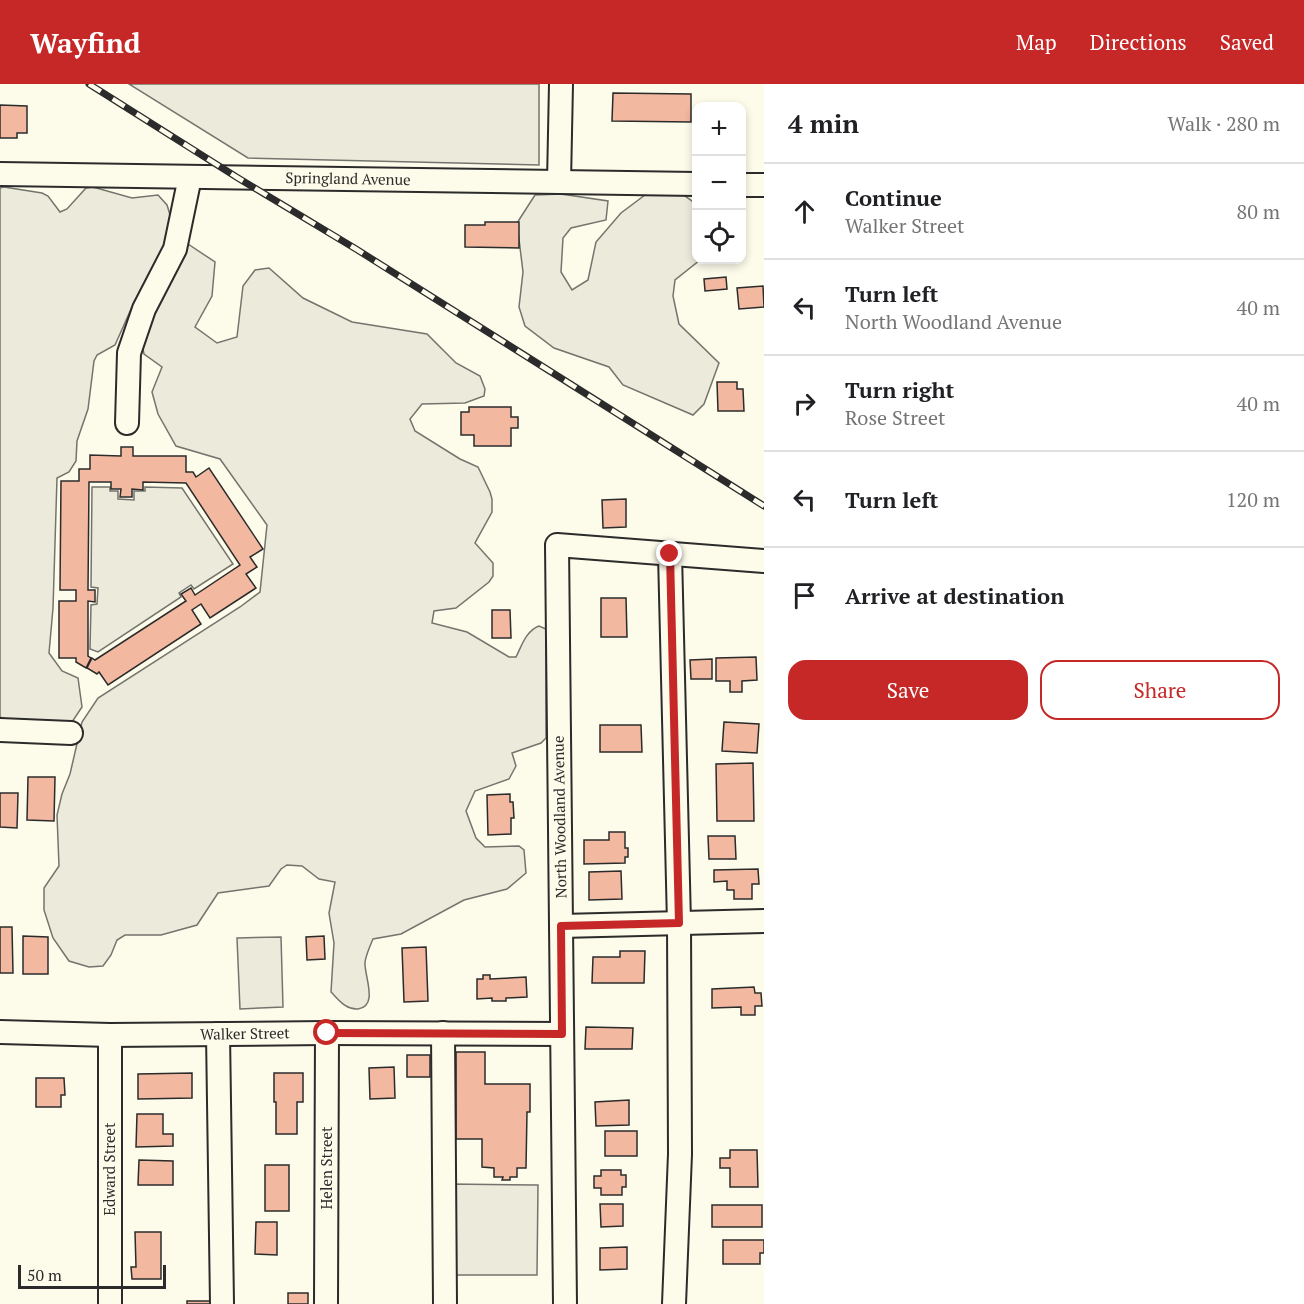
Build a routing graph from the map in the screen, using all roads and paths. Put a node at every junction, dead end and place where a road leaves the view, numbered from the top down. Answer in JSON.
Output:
{"nodes":[{"id":1,"x":561,"y":84,"type":"edge"},
{"id":2,"x":0,"y":174,"type":"edge"},
{"id":3,"x":190,"y":177,"type":"junction"},
{"id":4,"x":559,"y":182,"type":"junction"},
{"id":5,"x":692,"y":184,"type":"edge"},
{"id":6,"x":746,"y":185,"type":"edge"},
{"id":7,"x":764,"y":185,"type":"edge"},
{"id":8,"x":127,"y":423,"type":"dead end"},
{"id":9,"x":670,"y":554,"type":"junction"},
{"id":10,"x":764,"y":561,"type":"edge"},
{"id":11,"x":0,"y":730,"type":"edge"},
{"id":12,"x":71,"y":733,"type":"dead end"},
{"id":13,"x":764,"y":921,"type":"edge"},
{"id":14,"x":679,"y":923,"type":"junction"},
{"id":15,"x":561,"y":926,"type":"junction"},
{"id":16,"x":0,"y":1032,"type":"edge"},
{"id":17,"x":327,"y":1033,"type":"junction"},
{"id":18,"x":443,"y":1033,"type":"junction"},
{"id":19,"x":218,"y":1034,"type":"junction"},
{"id":20,"x":562,"y":1034,"type":"junction"},
{"id":21,"x":110,"y":1035,"type":"junction"},
{"id":22,"x":110,"y":1304,"type":"edge"},
{"id":23,"x":222,"y":1304,"type":"edge"},
{"id":24,"x":326,"y":1304,"type":"edge"},
{"id":25,"x":445,"y":1304,"type":"edge"},
{"id":26,"x":566,"y":1304,"type":"edge"},
{"id":27,"x":674,"y":1304,"type":"edge"}],
"edges":[{"from":1,"to":4,"type":"street"},
{"from":2,"to":3,"type":"street","name":"Springland Avenue"},
{"from":3,"to":4,"type":"street","name":"Springland Avenue"},
{"from":3,"to":8,"type":"street"},
{"from":4,"to":5,"type":"street","name":"Springland Avenue"},
{"from":6,"to":7,"type":"street"},
{"from":9,"to":10,"type":"street"},
{"from":9,"to":14,"type":"street"},
{"from":9,"to":15,"type":"street","name":"North Woodland Avenue"},
{"from":11,"to":12,"type":"street"},
{"from":13,"to":14,"type":"street"},
{"from":14,"to":15,"type":"street"},
{"from":14,"to":27,"type":"street"},
{"from":15,"to":20,"type":"street","name":"North Woodland Avenue"},
{"from":16,"to":21,"type":"street","name":"Walker Street"},
{"from":17,"to":18,"type":"street","name":"Walker Street"},
{"from":17,"to":19,"type":"street","name":"Walker Street"},
{"from":17,"to":24,"type":"street","name":"Helen Street"},
{"from":18,"to":20,"type":"street","name":"Walker Street"},
{"from":18,"to":25,"type":"street"},
{"from":19,"to":21,"type":"street","name":"Walker Street"},
{"from":19,"to":23,"type":"street"},
{"from":20,"to":26,"type":"street","name":"North Woodland Avenue"},
{"from":21,"to":22,"type":"street","name":"Edward Street"}]}
